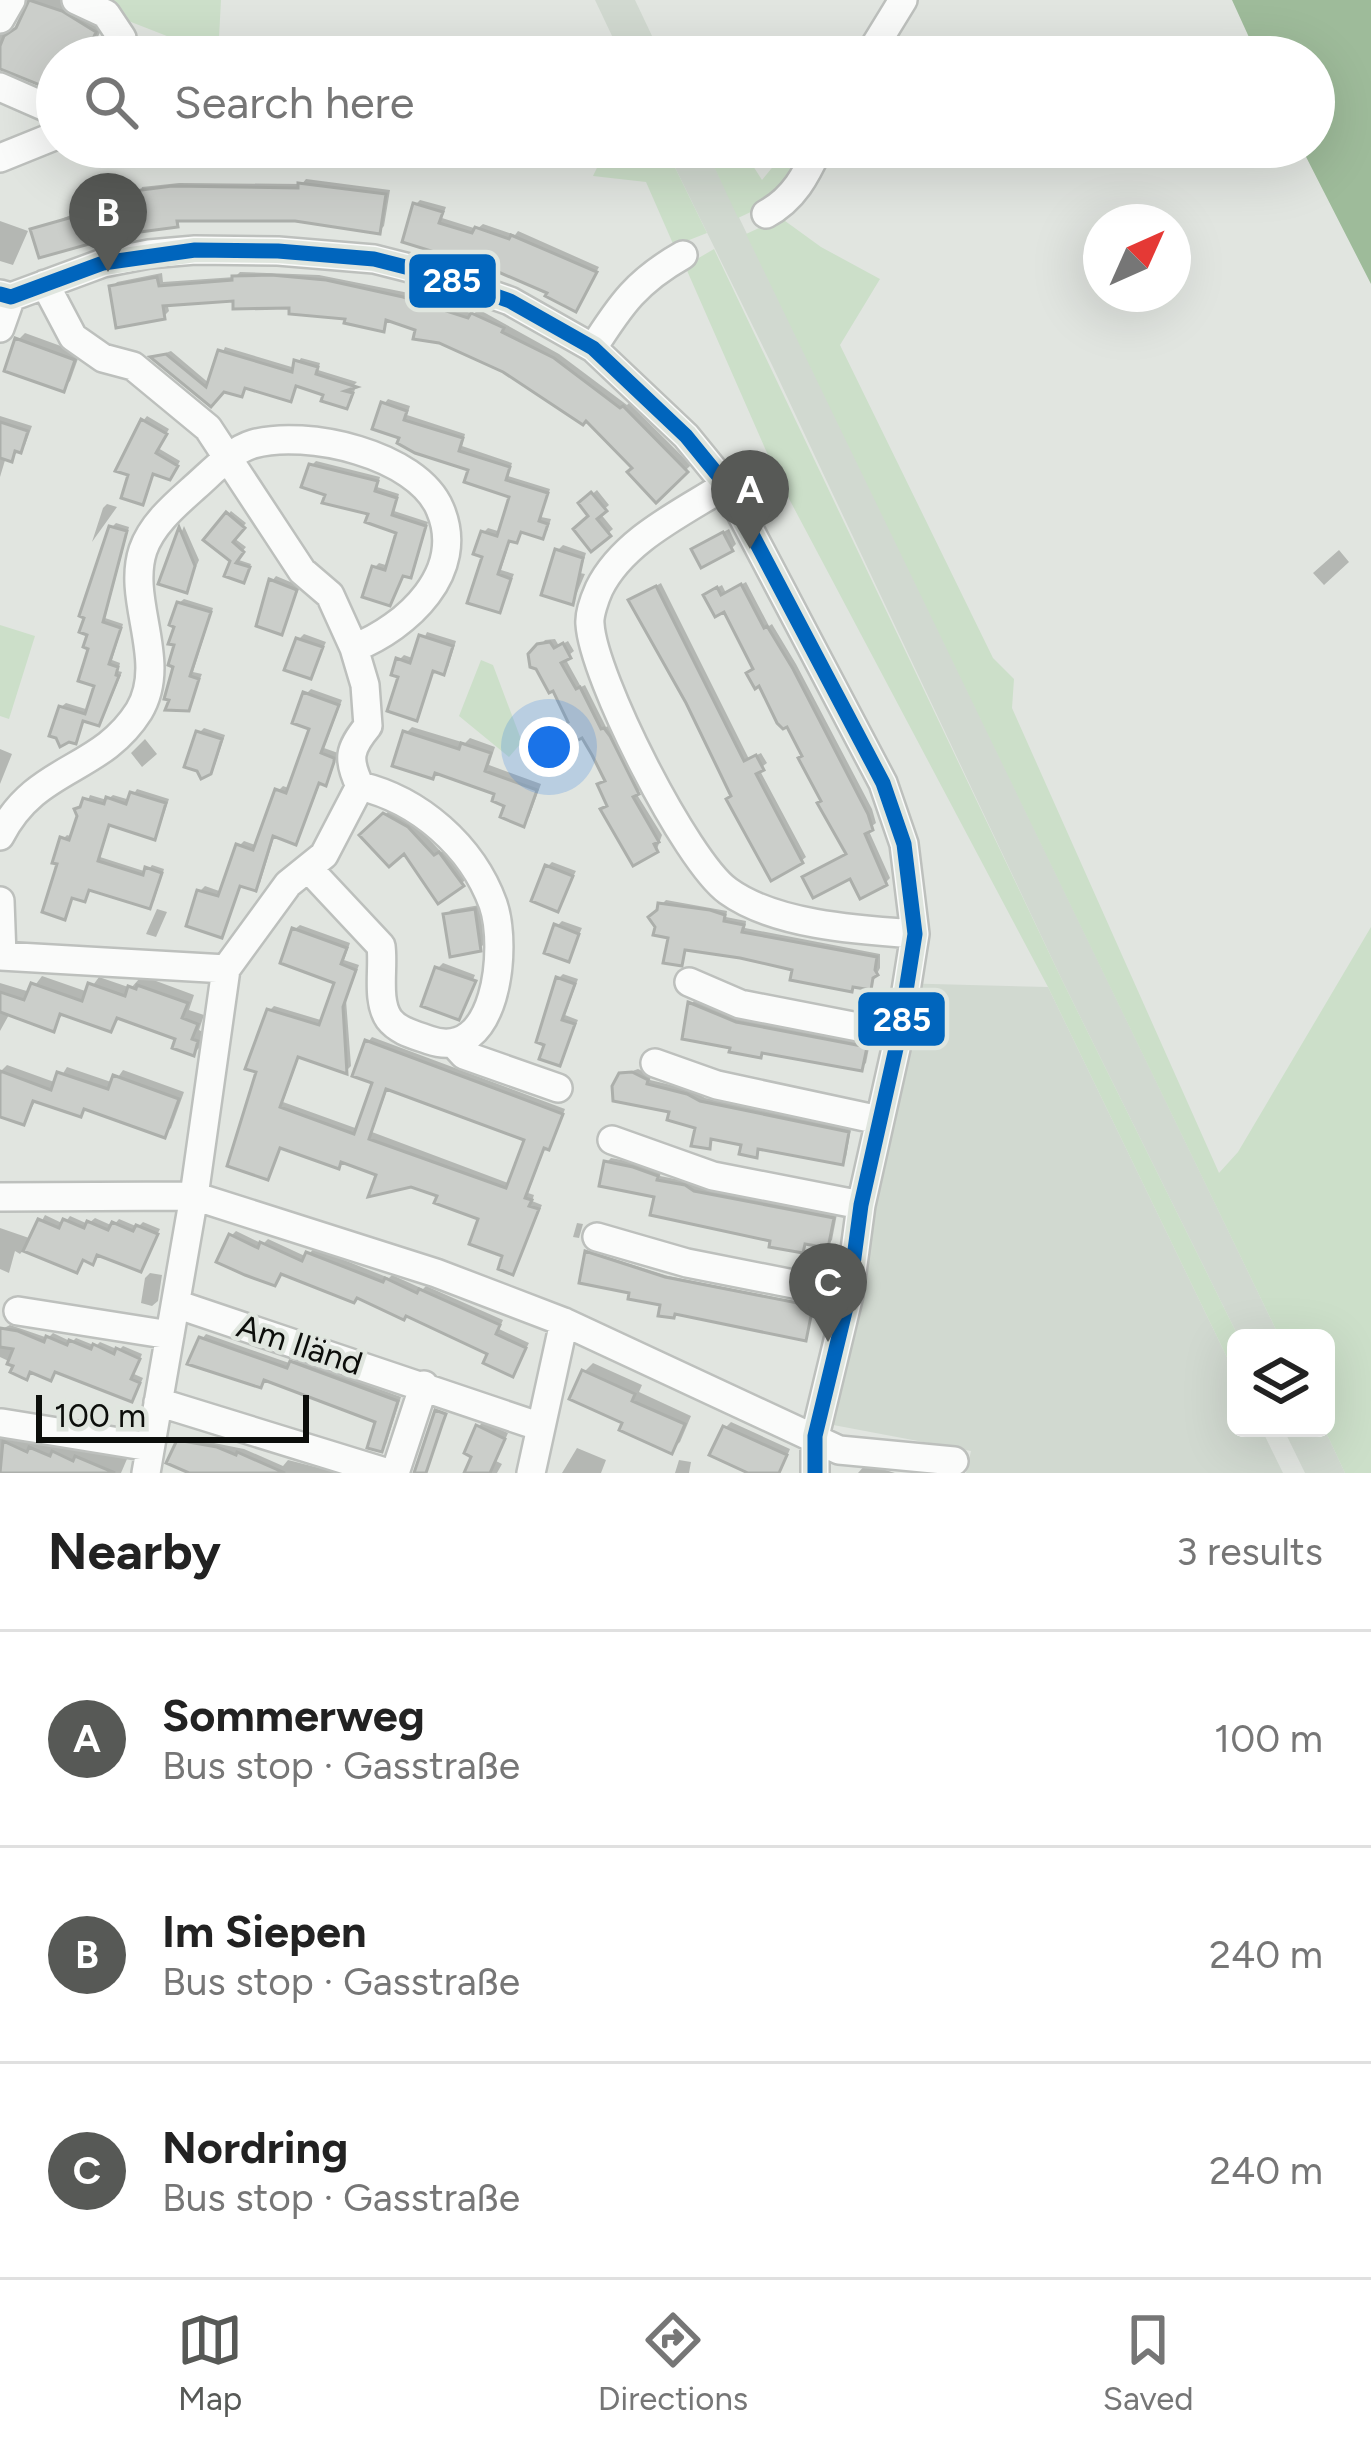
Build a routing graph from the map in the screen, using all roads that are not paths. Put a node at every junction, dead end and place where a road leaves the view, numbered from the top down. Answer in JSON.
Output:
{"nodes":[{"id":1,"x":11,"y":0,"type":"edge"},
{"id":2,"x":76,"y":0,"type":"edge"},
{"id":3,"x":903,"y":0,"type":"edge"},
{"id":4,"x":0,"y":20,"type":"edge"},
{"id":5,"x":121,"y":36,"type":"edge"},
{"id":6,"x":881,"y":36,"type":"edge"},
{"id":7,"x":0,"y":87,"type":"edge"},
{"id":8,"x":36,"y":103,"type":"edge"},
{"id":9,"x":36,"y":143,"type":"edge"},
{"id":10,"x":0,"y":158,"type":"edge"},
{"id":11,"x":808,"y":168,"type":"edge"},
{"id":12,"x":766,"y":214,"type":"dead end"},
{"id":13,"x":683,"y":255,"type":"dead end"},
{"id":14,"x":45,"y":284,"type":"junction"},
{"id":15,"x":5,"y":296,"type":"edge"},
{"id":16,"x":0,"y":328,"type":"edge"},
{"id":17,"x":593,"y":348,"type":"junction"},
{"id":18,"x":228,"y":459,"type":"junction"},
{"id":19,"x":725,"y":485,"type":"junction"},
{"id":20,"x":354,"y":648,"type":"junction"},
{"id":21,"x":360,"y":786,"type":"junction"},
{"id":22,"x":0,"y":836,"type":"edge"},
{"id":23,"x":308,"y":868,"type":"junction"},
{"id":24,"x":0,"y":901,"type":"edge"},
{"id":25,"x":915,"y":934,"type":"junction"},
{"id":26,"x":1,"y":956,"type":"edge"},
{"id":27,"x":226,"y":969,"type":"junction"},
{"id":28,"x":689,"y":982,"type":"dead end"},
{"id":29,"x":899,"y":1035,"type":"junction"},
{"id":30,"x":454,"y":1044,"type":"junction"},
{"id":31,"x":655,"y":1063,"type":"dead end"},
{"id":32,"x":558,"y":1088,"type":"dead end"},
{"id":33,"x":879,"y":1120,"type":"junction"},
{"id":34,"x":612,"y":1140,"type":"dead end"},
{"id":35,"x":194,"y":1196,"type":"junction"},
{"id":36,"x":0,"y":1197,"type":"edge"},
{"id":37,"x":861,"y":1205,"type":"junction"},
{"id":38,"x":597,"y":1237,"type":"dead end"},
{"id":39,"x":849,"y":1295,"type":"junction"},
{"id":40,"x":176,"y":1304,"type":"junction"},
{"id":41,"x":18,"y":1311,"type":"dead end"},
{"id":42,"x":564,"y":1322,"type":"junction"},
{"id":43,"x":170,"y":1335,"type":"junction"},
{"id":44,"x":424,"y":1385,"type":"junction"},
{"id":45,"x":158,"y":1402,"type":"junction"},
{"id":46,"x":2,"y":1423,"type":"edge"},
{"id":47,"x":541,"y":1427,"type":"junction"},
{"id":48,"x":815,"y":1436,"type":"junction"},
{"id":49,"x":148,"y":1460,"type":"edge"},
{"id":50,"x":954,"y":1461,"type":"dead end"},
{"id":51,"x":392,"y":1473,"type":"edge"},
{"id":52,"x":531,"y":1473,"type":"edge"},
{"id":53,"x":815,"y":1473,"type":"edge"}],
"edges":[{"from":1,"to":4,"type":"street"},
{"from":2,"to":5,"type":"street"},
{"from":3,"to":6,"type":"street"},
{"from":7,"to":8,"type":"street"},
{"from":9,"to":10,"type":"street"},
{"from":11,"to":12,"type":"street"},
{"from":13,"to":17,"type":"street"},
{"from":14,"to":15,"type":"street"},
{"from":14,"to":17,"type":"street"},
{"from":14,"to":18,"type":"street"},
{"from":15,"to":16,"type":"street"},
{"from":17,"to":19,"type":"street"},
{"from":18,"to":20,"type":"street"},
{"from":18,"to":20,"type":"street"},
{"from":18,"to":22,"type":"street"},
{"from":19,"to":25,"type":"street"},
{"from":19,"to":25,"type":"street"},
{"from":20,"to":21,"type":"street"},
{"from":21,"to":23,"type":"street"},
{"from":21,"to":30,"type":"street"},
{"from":23,"to":27,"type":"street"},
{"from":23,"to":30,"type":"street"},
{"from":24,"to":26,"type":"street"},
{"from":25,"to":29,"type":"street"},
{"from":26,"to":27,"type":"street"},
{"from":27,"to":35,"type":"street"},
{"from":28,"to":29,"type":"street"},
{"from":29,"to":33,"type":"street"},
{"from":30,"to":32,"type":"street"},
{"from":31,"to":33,"type":"street"},
{"from":33,"to":37,"type":"street"},
{"from":34,"to":37,"type":"street"},
{"from":35,"to":36,"type":"street"},
{"from":35,"to":40,"type":"street"},
{"from":35,"to":42,"type":"street"},
{"from":37,"to":39,"type":"street"},
{"from":38,"to":39,"type":"street"},
{"from":39,"to":48,"type":"street"},
{"from":40,"to":43,"type":"street"},
{"from":40,"to":44,"type":"street","name":"Am Iländ"},
{"from":41,"to":43,"type":"street"},
{"from":42,"to":47,"type":"street"},
{"from":42,"to":48,"type":"street"},
{"from":43,"to":45,"type":"street"},
{"from":44,"to":47,"type":"street","name":"Am Iländ"},
{"from":44,"to":51,"type":"street"},
{"from":45,"to":49,"type":"street"},
{"from":45,"to":51,"type":"street"},
{"from":46,"to":49,"type":"street"},
{"from":47,"to":52,"type":"street"},
{"from":48,"to":50,"type":"street"},
{"from":48,"to":53,"type":"street"}]}
